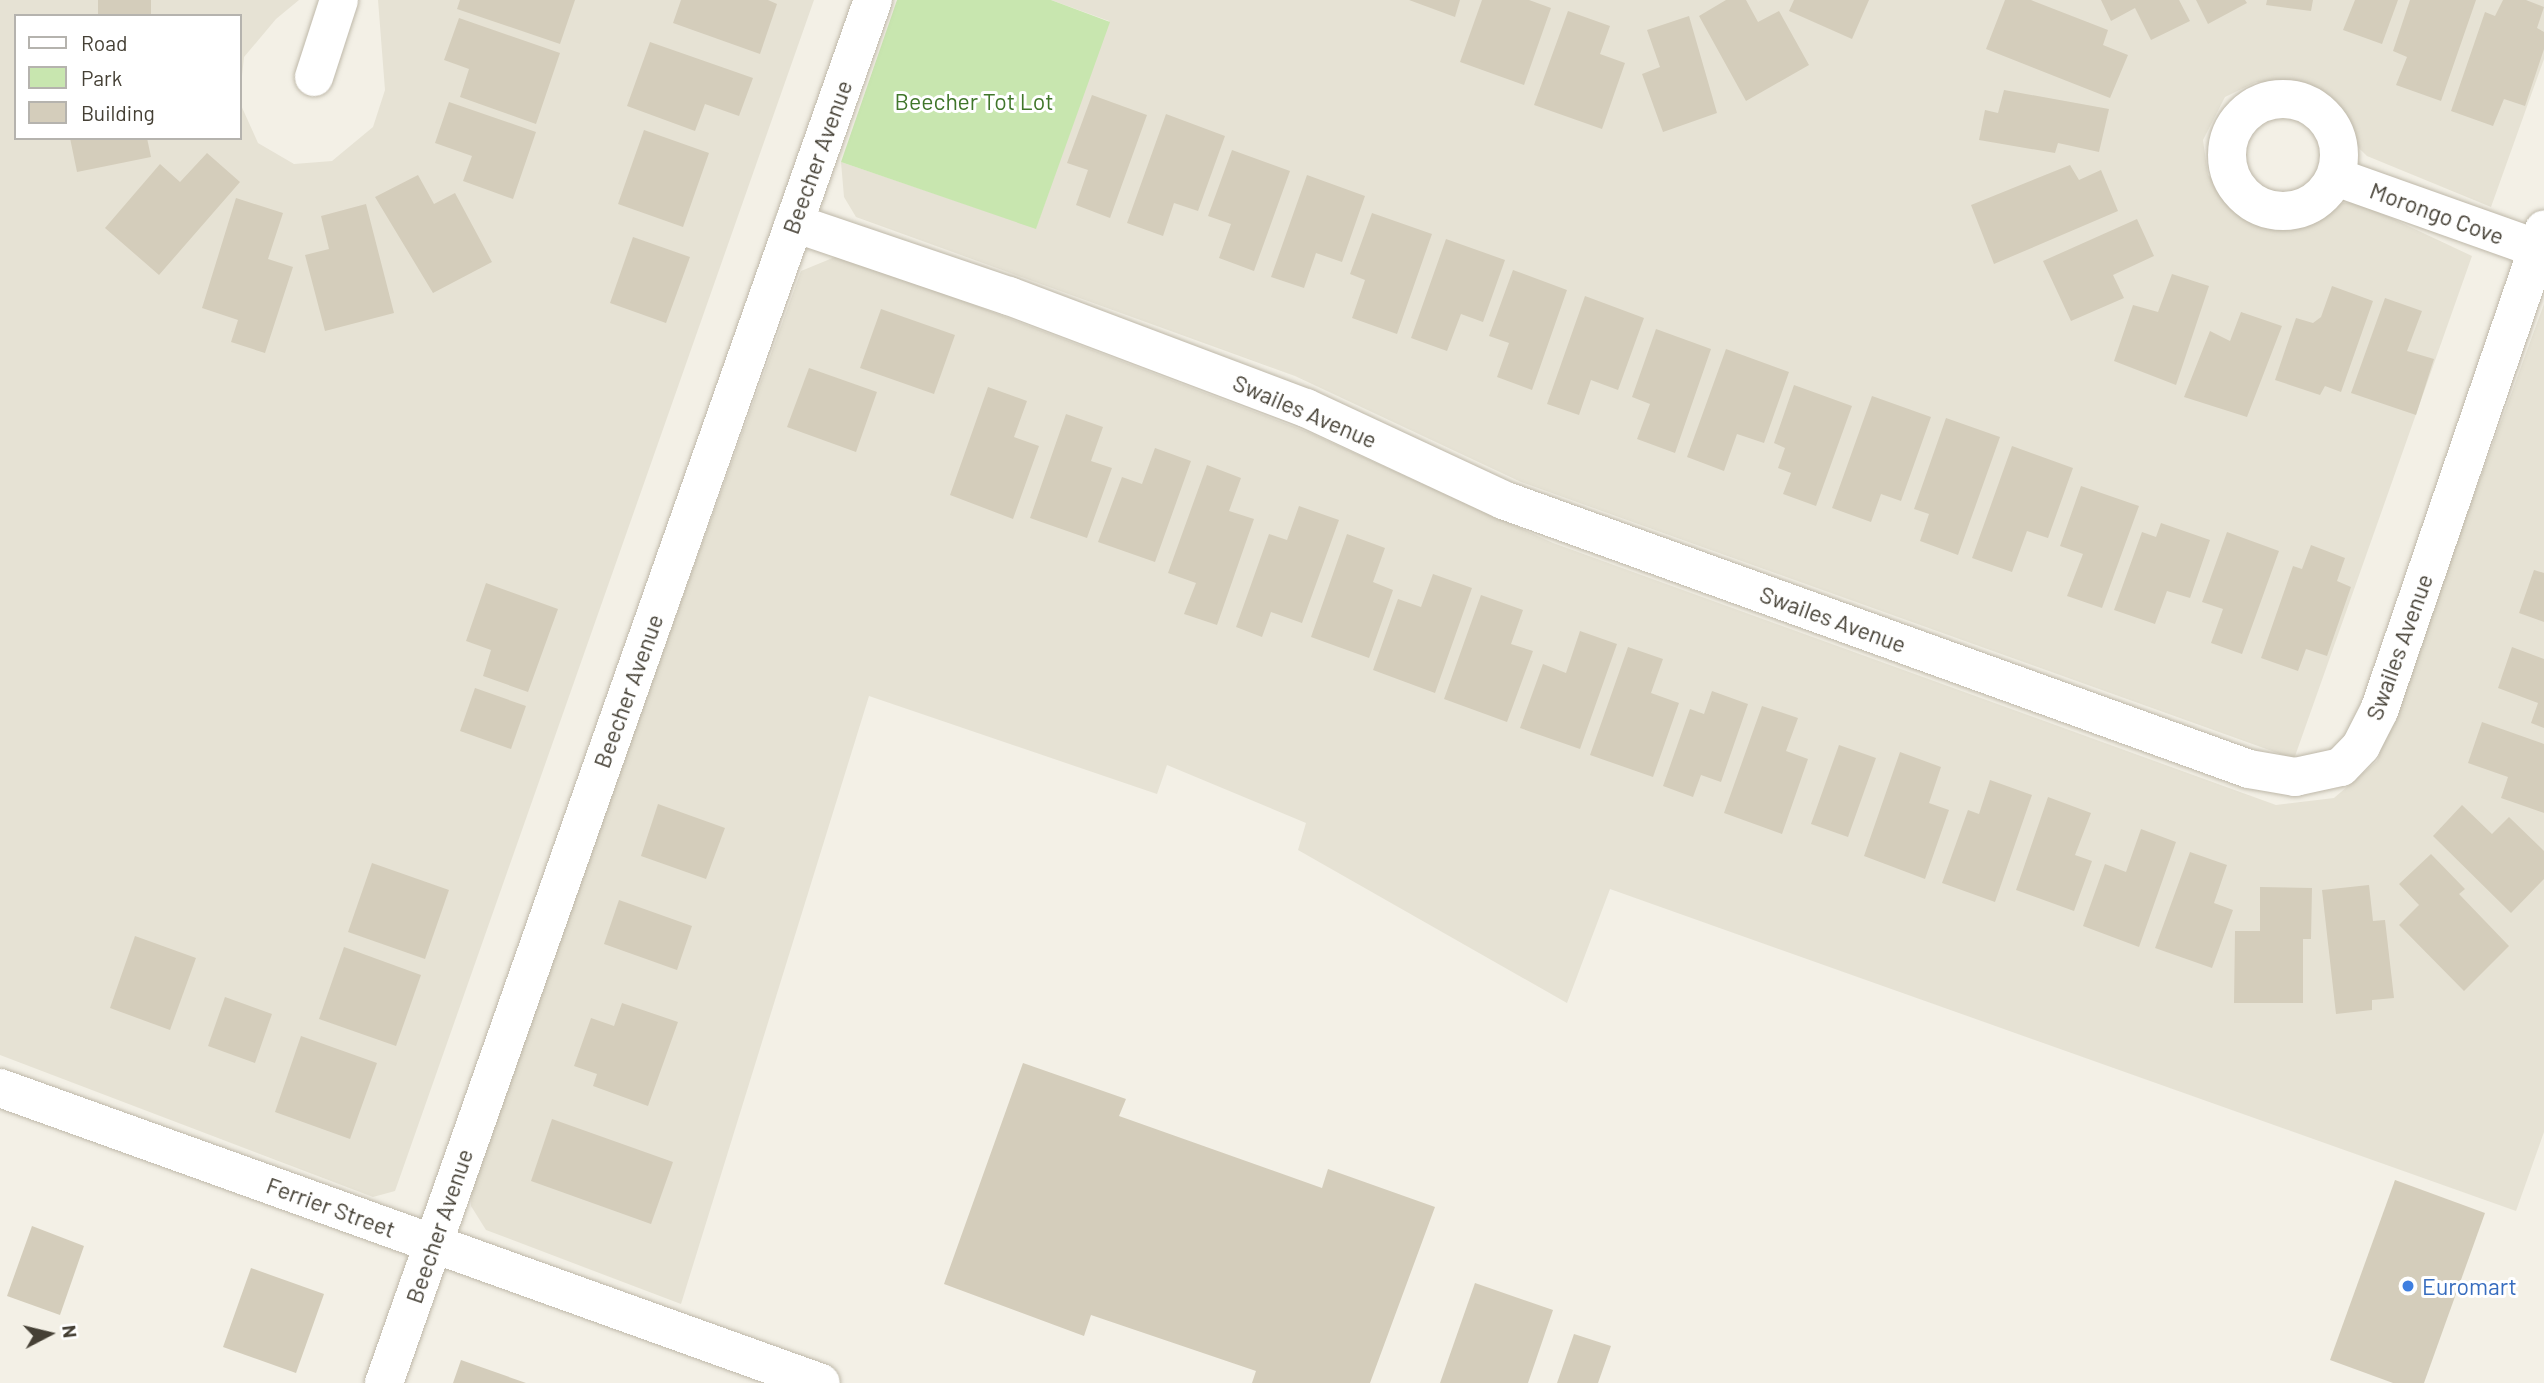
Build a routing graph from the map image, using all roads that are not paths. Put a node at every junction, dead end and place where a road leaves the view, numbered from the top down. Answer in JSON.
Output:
{"nodes":[{"id":1,"x":339,"y":0,"type":"edge"},
{"id":2,"x":873,"y":0,"type":"edge"},
{"id":3,"x":314,"y":77,"type":"dead end"},
{"id":4,"x":2336,"y":177,"type":"dead end"},
{"id":5,"x":794,"y":223,"type":"junction"},
{"id":6,"x":2541,"y":240,"type":"edge"},
{"id":7,"x":0,"y":1088,"type":"edge"},
{"id":8,"x":432,"y":1243,"type":"junction"},
{"id":9,"x":384,"y":1383,"type":"edge"},
{"id":10,"x":821,"y":1383,"type":"edge"}],
"edges":[{"from":1,"to":3,"type":"street"},
{"from":2,"to":5,"type":"street","name":"Beecher Avenue"},
{"from":4,"to":6,"type":"street","name":"Morongo Cove"},
{"from":5,"to":6,"type":"street","name":"Swailes Avenue"},
{"from":5,"to":8,"type":"street","name":"Beecher Avenue"},
{"from":7,"to":8,"type":"street","name":"Ferrier Street"},
{"from":8,"to":9,"type":"street","name":"Beecher Avenue"},
{"from":8,"to":10,"type":"street","name":"Ferrier Street"}]}
